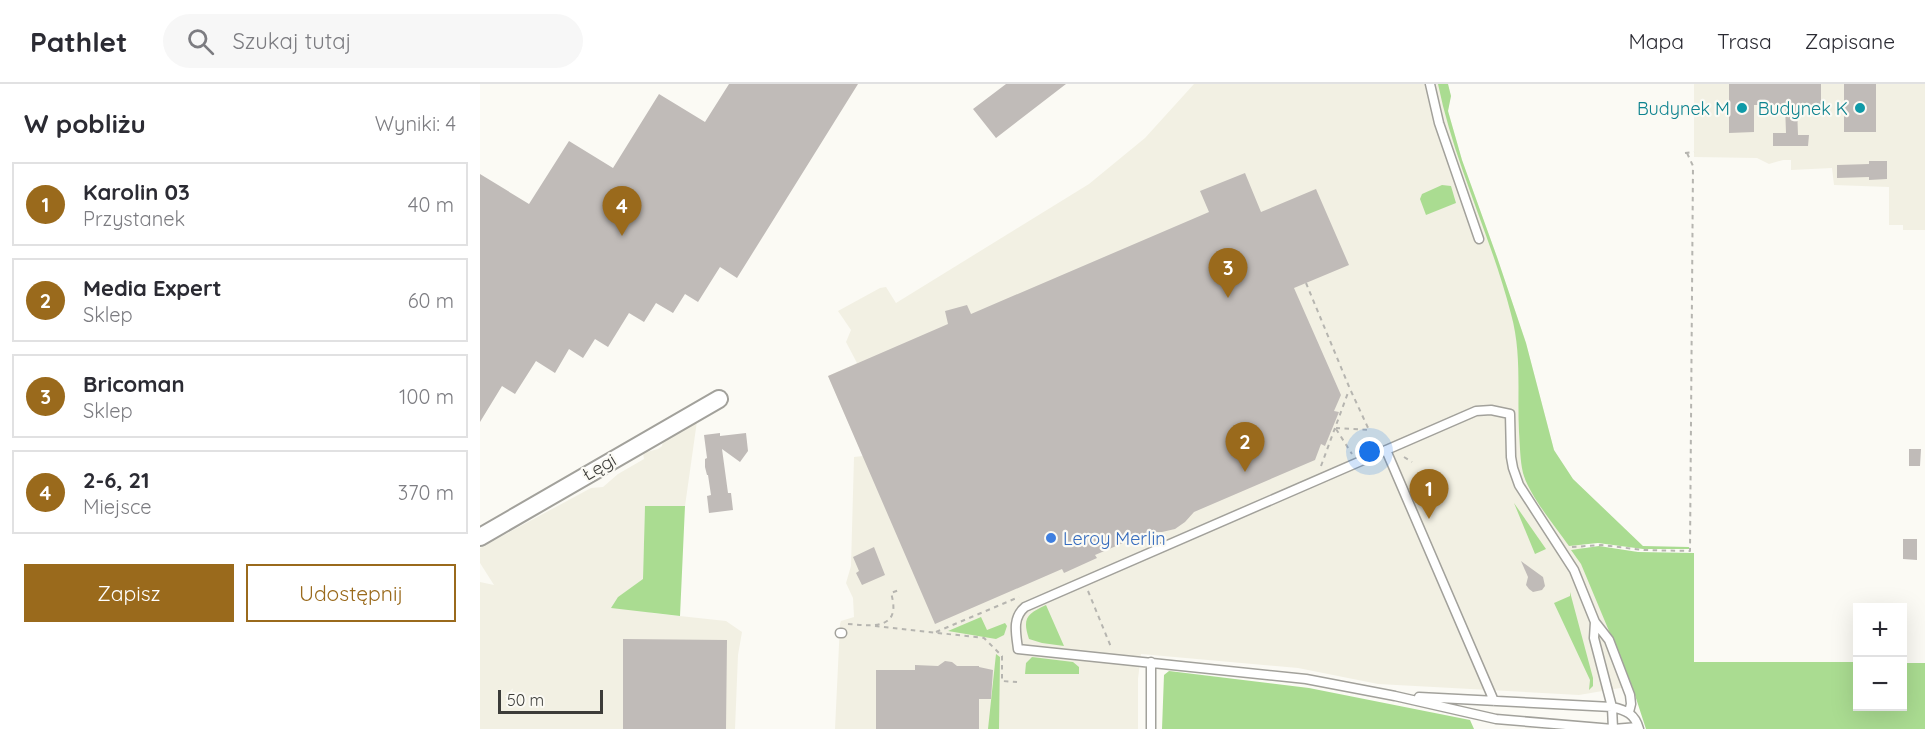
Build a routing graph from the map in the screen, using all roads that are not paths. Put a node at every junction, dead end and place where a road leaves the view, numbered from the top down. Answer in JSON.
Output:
{"nodes":[{"id":1,"x":1430,"y":84,"type":"edge"},
{"id":2,"x":1479,"y":239,"type":"dead end"},
{"id":3,"x":719,"y":399,"type":"dead end"},
{"id":4,"x":1386,"y":450,"type":"junction"},
{"id":5,"x":480,"y":537,"type":"edge"},
{"id":6,"x":1595,"y":622,"type":"junction"},
{"id":7,"x":1152,"y":662,"type":"junction"},
{"id":8,"x":1395,"y":696,"type":"junction"},
{"id":9,"x":1494,"y":700,"type":"junction"},
{"id":10,"x":1612,"y":707,"type":"junction"},
{"id":11,"x":1629,"y":712,"type":"junction"},
{"id":12,"x":1496,"y":718,"type":"junction"},
{"id":13,"x":1639,"y":728,"type":"edge"},
{"id":14,"x":1151,"y":729,"type":"edge"},
{"id":15,"x":1502,"y":729,"type":"edge"},
{"id":16,"x":1613,"y":729,"type":"edge"}],
"edges":[{"from":1,"to":2,"type":"lane"},
{"from":3,"to":5,"type":"street","name":"Łęgi"},
{"from":4,"to":6,"type":"lane"},
{"from":4,"to":7,"type":"lane"},
{"from":4,"to":9,"type":"lane"},
{"from":6,"to":10,"type":"lane"},
{"from":6,"to":11,"type":"lane"},
{"from":7,"to":8,"type":"lane"},
{"from":7,"to":14,"type":"lane"},
{"from":8,"to":9,"type":"lane"},
{"from":8,"to":12,"type":"lane"},
{"from":9,"to":10,"type":"lane"},
{"from":10,"to":11,"type":"lane"},
{"from":10,"to":16,"type":"lane"},
{"from":11,"to":13,"type":"lane"},
{"from":12,"to":15,"type":"lane"},
{"from":12,"to":16,"type":"lane"},
{"from":13,"to":16,"type":"lane"}]}
